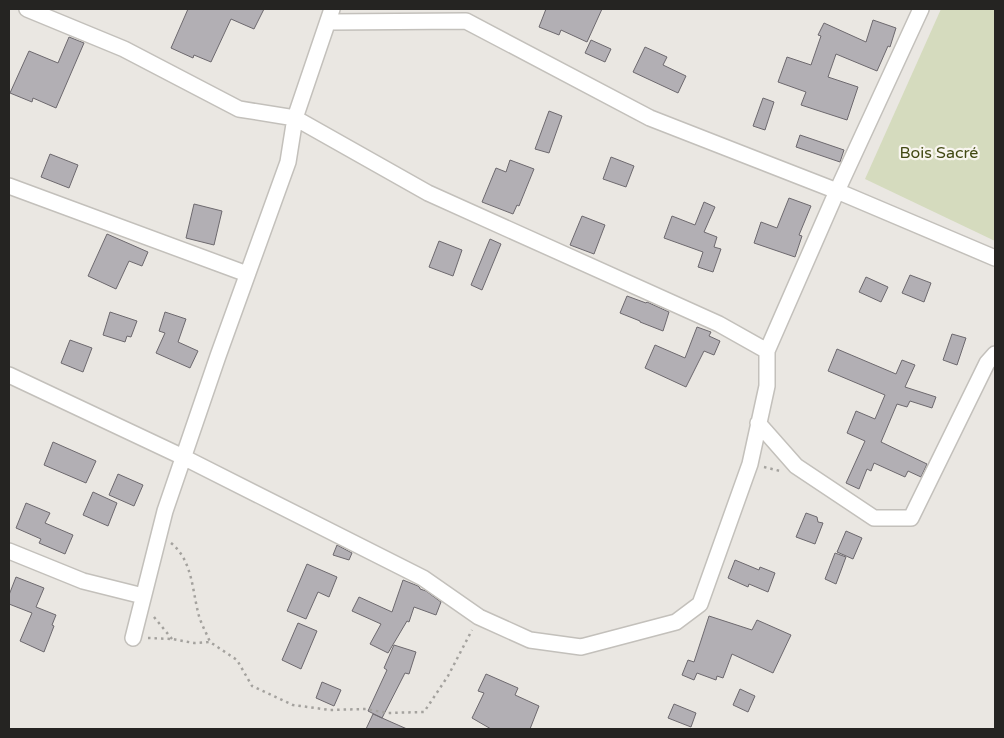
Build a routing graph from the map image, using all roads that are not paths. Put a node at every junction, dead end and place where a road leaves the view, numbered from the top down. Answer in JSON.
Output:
{"nodes":[{"id":1,"x":28,"y":9,"type":"edge"},
{"id":2,"x":921,"y":9,"type":"edge"},
{"id":3,"x":330,"y":16,"type":"edge"},
{"id":4,"x":294,"y":118,"type":"junction"},
{"id":5,"x":9,"y":186,"type":"edge"},
{"id":6,"x":837,"y":191,"type":"junction"},
{"id":7,"x":995,"y":258,"type":"edge"},
{"id":8,"x":247,"y":274,"type":"junction"},
{"id":9,"x":766,"y":351,"type":"junction"},
{"id":10,"x":995,"y":354,"type":"edge"},
{"id":11,"x":9,"y":375,"type":"edge"},
{"id":12,"x":758,"y":424,"type":"junction"},
{"id":13,"x":183,"y":457,"type":"junction"},
{"id":14,"x":9,"y":550,"type":"edge"},
{"id":15,"x":143,"y":596,"type":"junction"},
{"id":16,"x":133,"y":638,"type":"road end"}],
"edges":[{"from":1,"to":4,"type":"street"},
{"from":2,"to":6,"type":"street"},
{"from":3,"to":4,"type":"street"},
{"from":3,"to":6,"type":"street"},
{"from":4,"to":8,"type":"street"},
{"from":4,"to":9,"type":"street"},
{"from":5,"to":8,"type":"street"},
{"from":6,"to":7,"type":"street"},
{"from":6,"to":9,"type":"street"},
{"from":8,"to":13,"type":"street"},
{"from":9,"to":12,"type":"street"},
{"from":10,"to":12,"type":"street"},
{"from":11,"to":13,"type":"street"},
{"from":12,"to":13,"type":"street"},
{"from":13,"to":15,"type":"street"},
{"from":14,"to":15,"type":"street"},
{"from":15,"to":16,"type":"street"}]}
